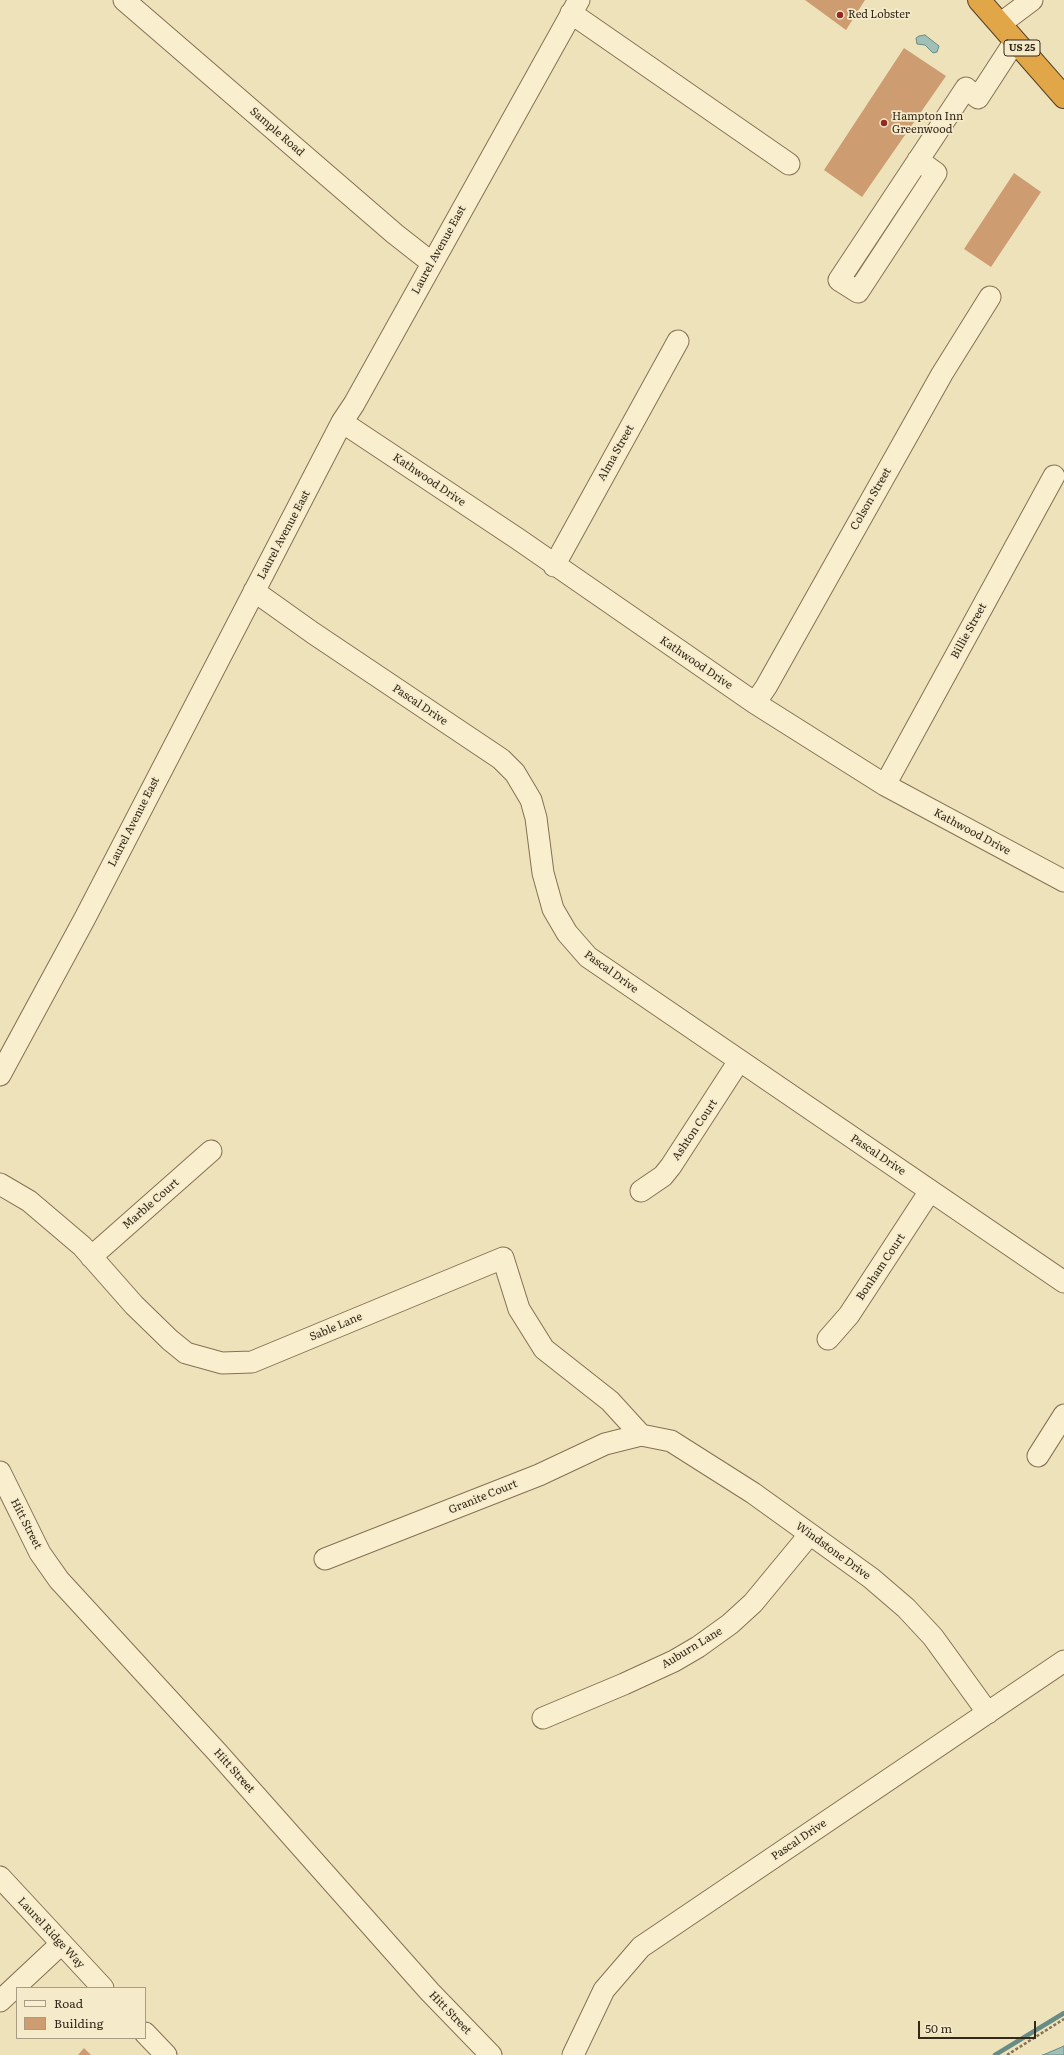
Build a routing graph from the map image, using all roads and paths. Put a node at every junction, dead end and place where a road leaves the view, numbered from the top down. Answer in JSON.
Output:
{"nodes":[{"id":1,"x":124,"y":0,"type":"edge"},
{"id":2,"x":979,"y":0,"type":"edge"},
{"id":3,"x":1032,"y":0,"type":"edge"},
{"id":4,"x":575,"y":7,"type":"edge"},
{"id":5,"x":1000,"y":24,"type":"junction"},
{"id":6,"x":1015,"y":41,"type":"junction"},
{"id":7,"x":1064,"y":97,"type":"edge"},
{"id":8,"x":918,"y":160,"type":"junction"},
{"id":9,"x":789,"y":164,"type":"dead end"},
{"id":10,"x":432,"y":263,"type":"junction"},
{"id":11,"x":990,"y":297,"type":"dead end"},
{"id":12,"x":678,"y":341,"type":"dead end"},
{"id":13,"x":342,"y":422,"type":"junction"},
{"id":14,"x":1054,"y":476,"type":"dead end"},
{"id":15,"x":554,"y":566,"type":"junction"},
{"id":16,"x":254,"y":591,"type":"junction"},
{"id":17,"x":755,"y":703,"type":"junction"},
{"id":18,"x":885,"y":785,"type":"junction"},
{"id":19,"x":1064,"y":881,"type":"edge"},
{"id":20,"x":739,"y":1061,"type":"junction"},
{"id":21,"x":0,"y":1075,"type":"edge"},
{"id":22,"x":211,"y":1151,"type":"dead end"},
{"id":23,"x":0,"y":1184,"type":"edge"},
{"id":24,"x":641,"y":1191,"type":"dead end"},
{"id":25,"x":930,"y":1191,"type":"junction"},
{"id":26,"x":91,"y":1257,"type":"junction"},
{"id":27,"x":1064,"y":1282,"type":"edge"},
{"id":28,"x":828,"y":1339,"type":"dead end"},
{"id":29,"x":1064,"y":1415,"type":"edge"},
{"id":30,"x":641,"y":1434,"type":"junction"},
{"id":31,"x":1038,"y":1456,"type":"dead end"},
{"id":32,"x":0,"y":1472,"type":"edge"},
{"id":33,"x":810,"y":1534,"type":"junction"},
{"id":34,"x":325,"y":1559,"type":"dead end"},
{"id":35,"x":1064,"y":1661,"type":"edge"},
{"id":36,"x":988,"y":1713,"type":"junction"},
{"id":37,"x":543,"y":1718,"type":"dead end"},
{"id":38,"x":0,"y":1877,"type":"edge"},
{"id":39,"x":61,"y":1944,"type":"junction"},
{"id":40,"x":102,"y":1987,"type":"edge"},
{"id":41,"x":0,"y":2001,"type":"edge"},
{"id":42,"x":1064,"y":2019,"type":"edge"},
{"id":43,"x":146,"y":2034,"type":"edge"},
{"id":44,"x":166,"y":2055,"type":"edge"},
{"id":45,"x":491,"y":2055,"type":"edge"},
{"id":46,"x":573,"y":2055,"type":"edge"},
{"id":47,"x":1007,"y":2055,"type":"edge"}],
"edges":[{"from":1,"to":10,"type":"street","name":"Sample Road"},
{"from":2,"to":5,"type":"highway","number":"US 25"},
{"from":3,"to":5,"type":"street"},
{"from":4,"to":9,"type":"street"},
{"from":4,"to":10,"type":"street","name":"Laurel Avenue East"},
{"from":5,"to":6,"type":"highway","number":"US 25"},
{"from":6,"to":7,"type":"highway","number":"US 25"},
{"from":6,"to":8,"type":"street"},
{"from":8,"to":8,"type":"street"},
{"from":10,"to":13,"type":"street","name":"Laurel Avenue East"},
{"from":11,"to":17,"type":"street","name":"Colson Street"},
{"from":12,"to":15,"type":"street","name":"Alma Street"},
{"from":13,"to":15,"type":"street","name":"Kathwood Drive"},
{"from":13,"to":16,"type":"street","name":"Laurel Avenue East"},
{"from":14,"to":18,"type":"street","name":"Billie Street"},
{"from":15,"to":17,"type":"street","name":"Kathwood Drive"},
{"from":16,"to":20,"type":"street","name":"Pascal Drive"},
{"from":16,"to":21,"type":"street","name":"Laurel Avenue East"},
{"from":17,"to":18,"type":"street","name":"Kathwood Drive"},
{"from":18,"to":19,"type":"street","name":"Kathwood Drive"},
{"from":20,"to":24,"type":"street","name":"Ashton Court"},
{"from":20,"to":25,"type":"street","name":"Pascal Drive"},
{"from":22,"to":26,"type":"street","name":"Marble Court"},
{"from":23,"to":26,"type":"street","name":"Sable Lane"},
{"from":25,"to":27,"type":"street","name":"Pascal Drive"},
{"from":25,"to":28,"type":"street","name":"Bonham Court"},
{"from":26,"to":30,"type":"street","name":"Sable Lane"},
{"from":29,"to":31,"type":"street"},
{"from":30,"to":33,"type":"street","name":"Windstone Drive"},
{"from":30,"to":34,"type":"street","name":"Granite Court"},
{"from":32,"to":45,"type":"street","name":"Hitt Street"},
{"from":33,"to":36,"type":"street","name":"Windstone Drive"},
{"from":33,"to":37,"type":"street","name":"Auburn Lane"},
{"from":35,"to":36,"type":"street","name":"Pascal Drive"},
{"from":36,"to":46,"type":"street","name":"Pascal Drive"},
{"from":38,"to":39,"type":"street","name":"Laurel Ridge Way"},
{"from":39,"to":40,"type":"street","name":"Laurel Ridge Way"},
{"from":39,"to":41,"type":"street"},
{"from":42,"to":47,"type":"path"},
{"from":43,"to":44,"type":"street"}]}
